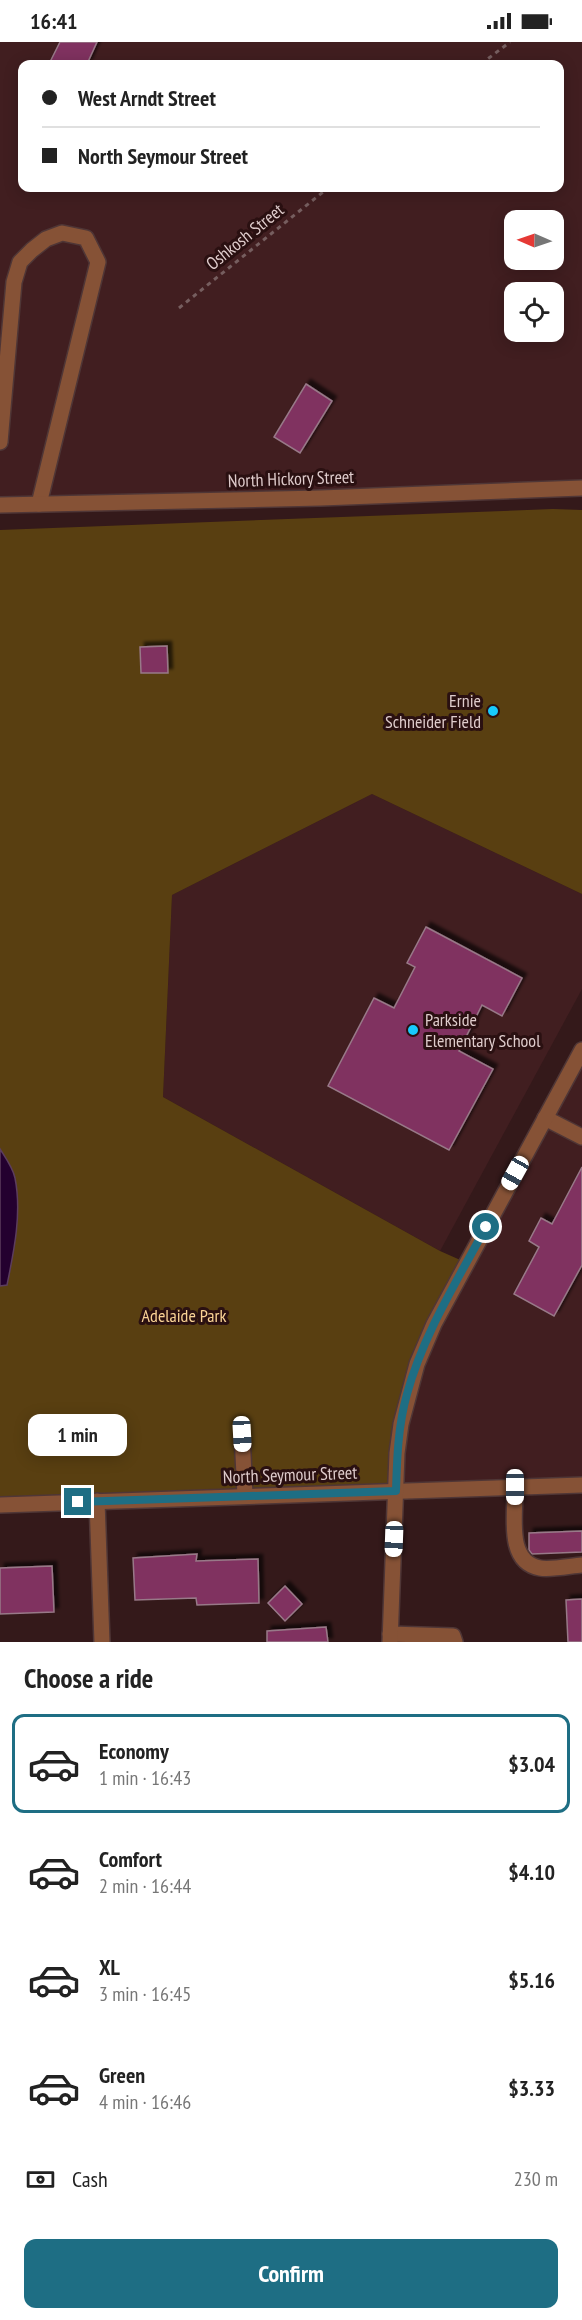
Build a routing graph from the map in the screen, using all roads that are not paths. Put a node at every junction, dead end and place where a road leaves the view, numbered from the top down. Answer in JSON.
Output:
{"nodes":[{"id":1,"x":0,"y":442,"type":"edge"},
{"id":2,"x":582,"y":488,"type":"edge"},
{"id":3,"x":39,"y":504,"type":"junction"},
{"id":4,"x":0,"y":505,"type":"edge"},
{"id":5,"x":582,"y":1050,"type":"edge"},
{"id":6,"x":545,"y":1118,"type":"junction"},
{"id":7,"x":582,"y":1137,"type":"edge"},
{"id":8,"x":242,"y":1434,"type":"dead end"},
{"id":9,"x":582,"y":1485,"type":"edge"},
{"id":10,"x":515,"y":1487,"type":"junction"},
{"id":11,"x":396,"y":1491,"type":"junction"},
{"id":12,"x":245,"y":1496,"type":"junction"},
{"id":13,"x":97,"y":1501,"type":"junction"},
{"id":14,"x":0,"y":1505,"type":"edge"},
{"id":15,"x":582,"y":1565,"type":"edge"},
{"id":16,"x":390,"y":1638,"type":"edge"},
{"id":17,"x":102,"y":1642,"type":"edge"},
{"id":18,"x":455,"y":1642,"type":"edge"}],
"edges":[{"from":1,"to":3,"type":"street"},
{"from":2,"to":3,"type":"street","name":"North Hickory Street"},
{"from":3,"to":4,"type":"street","name":"North Hickory Street"},
{"from":5,"to":6,"type":"street"},
{"from":6,"to":7,"type":"street"},
{"from":6,"to":11,"type":"street"},
{"from":8,"to":12,"type":"street"},
{"from":9,"to":10,"type":"street","name":"North Seymour Street"},
{"from":10,"to":11,"type":"street","name":"North Seymour Street"},
{"from":10,"to":15,"type":"street"},
{"from":11,"to":12,"type":"street","name":"North Seymour Street"},
{"from":11,"to":16,"type":"street"},
{"from":12,"to":13,"type":"street","name":"North Seymour Street"},
{"from":13,"to":14,"type":"street","name":"North Seymour Street"},
{"from":13,"to":17,"type":"street"},
{"from":16,"to":18,"type":"street"}]}
